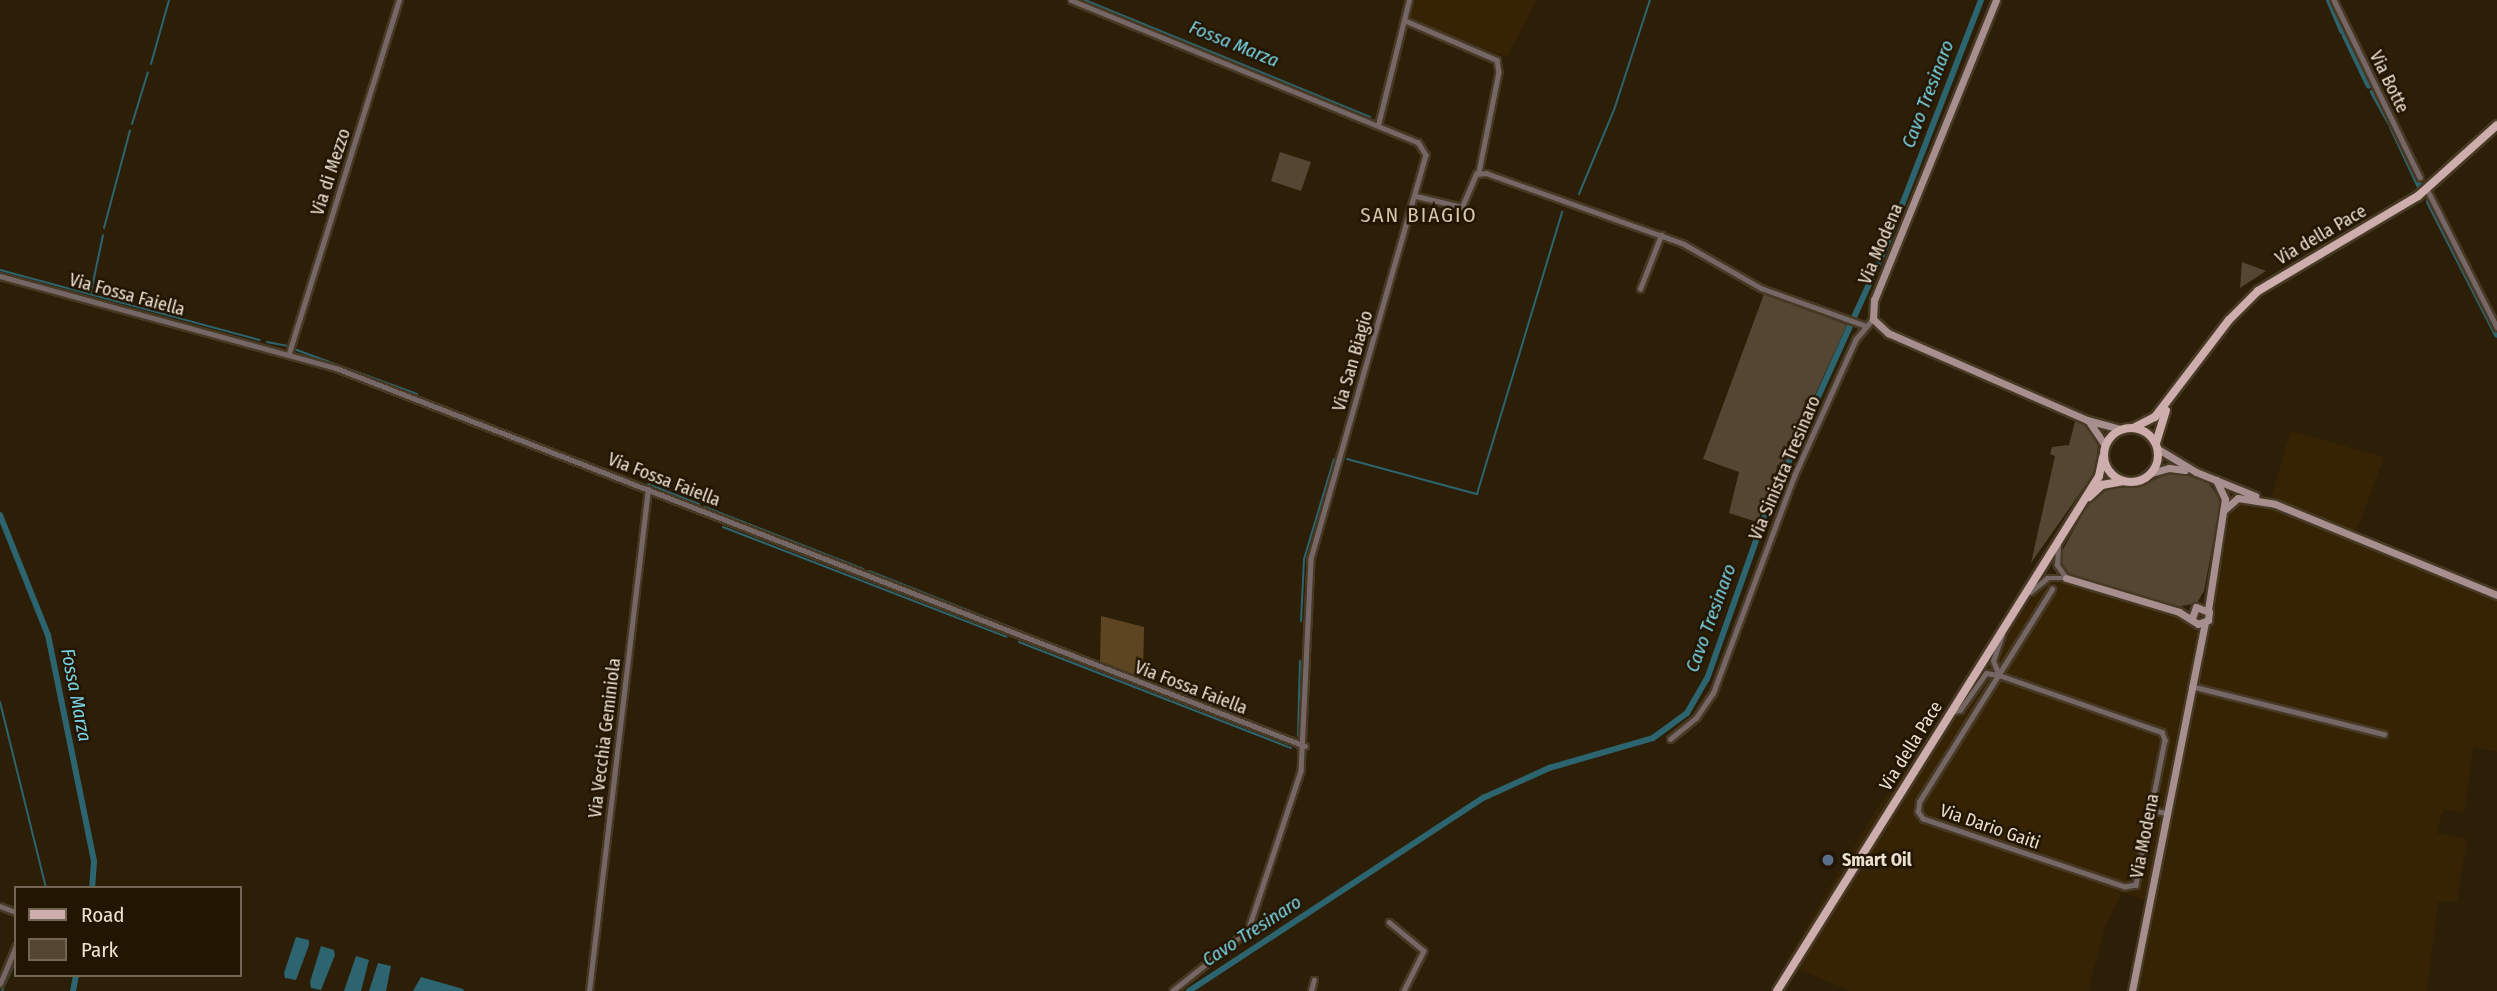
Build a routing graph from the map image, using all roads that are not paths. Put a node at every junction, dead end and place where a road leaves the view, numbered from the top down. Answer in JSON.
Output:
{"nodes":[{"id":1,"x":399,"y":0,"type":"edge"},
{"id":2,"x":1071,"y":0,"type":"edge"},
{"id":3,"x":1409,"y":0,"type":"edge"},
{"id":4,"x":1996,"y":0,"type":"edge"},
{"id":5,"x":2334,"y":0,"type":"edge"},
{"id":6,"x":1404,"y":20,"type":"junction"},
{"id":7,"x":1378,"y":125,"type":"junction"},
{"id":8,"x":2497,"y":125,"type":"edge"},
{"id":9,"x":1479,"y":172,"type":"junction"},
{"id":10,"x":2420,"y":177,"type":"dead end"},
{"id":11,"x":2427,"y":189,"type":"junction"},
{"id":12,"x":1416,"y":197,"type":"junction"},
{"id":13,"x":1661,"y":235,"type":"junction"},
{"id":14,"x":0,"y":276,"type":"edge"},
{"id":15,"x":1640,"y":289,"type":"dead end"},
{"id":16,"x":1873,"y":319,"type":"junction"},
{"id":17,"x":1862,"y":324,"type":"junction"},
{"id":18,"x":2497,"y":327,"type":"edge"},
{"id":19,"x":289,"y":353,"type":"junction"},
{"id":20,"x":2178,"y":390,"type":"junction"},
{"id":21,"x":2087,"y":420,"type":"junction"},
{"id":22,"x":2135,"y":427,"type":"junction"},
{"id":23,"x":2121,"y":429,"type":"junction"},
{"id":24,"x":2105,"y":445,"type":"junction"},
{"id":25,"x":2157,"y":446,"type":"junction"},
{"id":26,"x":2103,"y":457,"type":"junction"},
{"id":27,"x":2196,"y":472,"type":"junction"},
{"id":28,"x":2151,"y":473,"type":"junction"},
{"id":29,"x":2216,"y":480,"type":"junction"},
{"id":30,"x":2125,"y":481,"type":"junction"},
{"id":31,"x":648,"y":489,"type":"junction"},
{"id":32,"x":2275,"y":504,"type":"junction"},
{"id":33,"x":2224,"y":510,"type":"junction"},
{"id":34,"x":2071,"y":517,"type":"junction"},
{"id":35,"x":2063,"y":529,"type":"junction"},
{"id":36,"x":2066,"y":578,"type":"junction"},
{"id":37,"x":2052,"y":589,"type":"dead end"},
{"id":38,"x":2209,"y":589,"type":"junction"},
{"id":39,"x":2497,"y":595,"type":"edge"},
{"id":40,"x":2015,"y":607,"type":"junction"},
{"id":41,"x":2195,"y":607,"type":"junction"},
{"id":42,"x":2208,"y":610,"type":"junction"},
{"id":43,"x":2179,"y":612,"type":"junction"},
{"id":44,"x":2193,"y":620,"type":"junction"},
{"id":45,"x":2205,"y":622,"type":"junction"},
{"id":46,"x":2003,"y":628,"type":"junction"},
{"id":47,"x":2198,"y":641,"type":"junction"},
{"id":48,"x":1999,"y":675,"type":"junction"},
{"id":49,"x":2189,"y":686,"type":"junction"},
{"id":50,"x":1951,"y":712,"type":"junction"},
{"id":51,"x":2384,"y":734,"type":"dead end"},
{"id":52,"x":1670,"y":739,"type":"dead end"},
{"id":53,"x":1305,"y":747,"type":"junction"},
{"id":54,"x":2152,"y":810,"type":"junction"},
{"id":55,"x":2166,"y":813,"type":"junction"},
{"id":56,"x":1389,"y":922,"type":"dead end"},
{"id":57,"x":14,"y":951,"type":"edge"},
{"id":58,"x":1314,"y":980,"type":"dead end"},
{"id":59,"x":0,"y":984,"type":"edge"},
{"id":60,"x":589,"y":991,"type":"edge"},
{"id":61,"x":1173,"y":991,"type":"edge"},
{"id":62,"x":1311,"y":991,"type":"edge"},
{"id":63,"x":1404,"y":991,"type":"edge"},
{"id":64,"x":1777,"y":991,"type":"edge"},
{"id":65,"x":2132,"y":991,"type":"edge"}],
"edges":[{"from":1,"to":19,"type":"street","name":"Via di Mezzo"},
{"from":2,"to":7,"type":"street"},
{"from":3,"to":6,"type":"street"},
{"from":4,"to":16,"type":"street","name":"Via Modena"},
{"from":5,"to":10,"type":"street","name":"Via Botte"},
{"from":6,"to":7,"type":"street"},
{"from":6,"to":9,"type":"street"},
{"from":7,"to":12,"type":"street","name":"Via San Biagio"},
{"from":8,"to":11,"type":"main road","name":"Via della Pace"},
{"from":9,"to":12,"type":"street"},
{"from":9,"to":13,"type":"street"},
{"from":11,"to":18,"type":"street"},
{"from":11,"to":20,"type":"main road","name":"Via della Pace"},
{"from":12,"to":53,"type":"street","name":"Via San Biagio"},
{"from":13,"to":15,"type":"street"},
{"from":13,"to":17,"type":"street"},
{"from":14,"to":19,"type":"street","name":"Via Fossa Faiella"},
{"from":16,"to":17,"type":"street"},
{"from":16,"to":21,"type":"street"},
{"from":17,"to":52,"type":"street","name":"Via Sinistra Tresinaro"},
{"from":19,"to":31,"type":"street","name":"Via Fossa Faiella"},
{"from":20,"to":22,"type":"main road","name":"Via della Pace"},
{"from":20,"to":25,"type":"main road","name":"Via della Pace"},
{"from":21,"to":23,"type":"street"},
{"from":21,"to":24,"type":"street"},
{"from":22,"to":23,"type":"main road","name":"Via della Pace"},
{"from":22,"to":25,"type":"main road"},
{"from":23,"to":24,"type":"main road"},
{"from":24,"to":26,"type":"main road","name":"Via della Pace"},
{"from":25,"to":27,"type":"street"},
{"from":25,"to":28,"type":"main road","name":"Via della Pace"},
{"from":26,"to":30,"type":"main road"},
{"from":26,"to":34,"type":"main road","name":"Via della Pace"},
{"from":27,"to":28,"type":"street"},
{"from":27,"to":29,"type":"street"},
{"from":28,"to":30,"type":"main road","name":"Via della Pace"},
{"from":29,"to":32,"type":"street"},
{"from":29,"to":33,"type":"street","name":"Via Modena"},
{"from":30,"to":34,"type":"main road","name":"Via della Pace"},
{"from":31,"to":53,"type":"street","name":"Via Fossa Faiella"},
{"from":31,"to":60,"type":"street","name":"Via Vecchia Geminiola"},
{"from":32,"to":33,"type":"street"},
{"from":32,"to":39,"type":"street"},
{"from":33,"to":38,"type":"street","name":"Via Modena"},
{"from":34,"to":35,"type":"main road","name":"Via della Pace"},
{"from":35,"to":36,"type":"street"},
{"from":35,"to":40,"type":"main road","name":"Via della Pace"},
{"from":36,"to":40,"type":"street"},
{"from":36,"to":43,"type":"street"},
{"from":37,"to":48,"type":"street","name":"Via Dario Gaiti"},
{"from":38,"to":41,"type":"street","name":"Via Modena"},
{"from":38,"to":42,"type":"street","name":"Via Modena"},
{"from":40,"to":46,"type":"main road","name":"Via della Pace"},
{"from":41,"to":42,"type":"street"},
{"from":41,"to":43,"type":"street"},
{"from":41,"to":44,"type":"street","name":"Via Modena"},
{"from":42,"to":45,"type":"street","name":"Via Modena"},
{"from":43,"to":44,"type":"street"},
{"from":44,"to":45,"type":"street"},
{"from":44,"to":47,"type":"street","name":"Via Modena"},
{"from":45,"to":47,"type":"street","name":"Via Modena"},
{"from":46,"to":48,"type":"street","name":"Via Dario Gaiti"},
{"from":46,"to":50,"type":"main road","name":"Via della Pace"},
{"from":47,"to":49,"type":"street","name":"Via Modena"},
{"from":48,"to":50,"type":"street","name":"Via Dario Gaiti"},
{"from":48,"to":54,"type":"street","name":"Via Dario Gaiti"},
{"from":48,"to":54,"type":"street","name":"Via Dario Gaiti"},
{"from":49,"to":51,"type":"street"},
{"from":49,"to":55,"type":"street","name":"Via Modena"},
{"from":50,"to":64,"type":"main road","name":"Via della Pace"},
{"from":53,"to":61,"type":"street","name":"Via San Biagio"},
{"from":54,"to":55,"type":"street"},
{"from":55,"to":65,"type":"street","name":"Via Modena"},
{"from":56,"to":63,"type":"street"},
{"from":57,"to":59,"type":"street"},
{"from":58,"to":62,"type":"street"}]}
